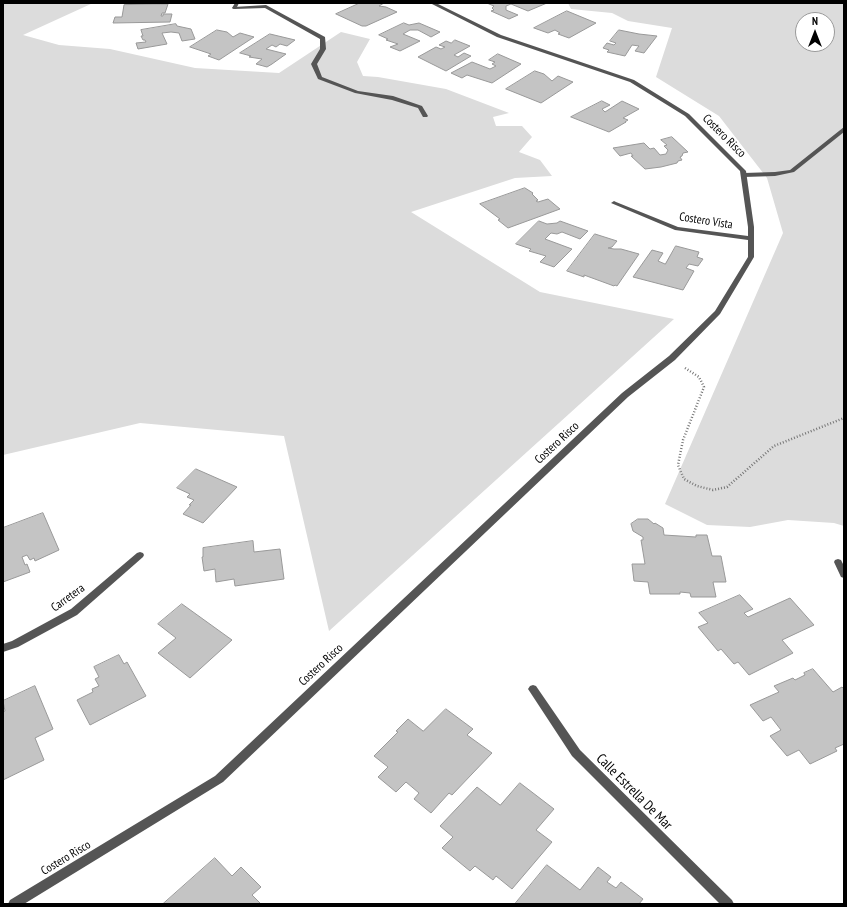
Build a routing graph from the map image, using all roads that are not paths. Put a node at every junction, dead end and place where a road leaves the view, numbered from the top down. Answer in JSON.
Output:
{"nodes":[{"id":1,"x":432,"y":3,"type":"edge"},
{"id":2,"x":236,"y":5,"type":"edge"},
{"id":3,"x":425,"y":116,"type":"dead end"},
{"id":4,"x":844,"y":129,"type":"edge"},
{"id":5,"x":744,"y":175,"type":"junction"},
{"id":6,"x":614,"y":203,"type":"dead end"},
{"id":7,"x":752,"y":239,"type":"junction"},
{"id":8,"x":140,"y":555,"type":"dead end"},
{"id":9,"x":838,"y":562,"type":"dead end"},
{"id":10,"x":844,"y":575,"type":"edge"},
{"id":11,"x":3,"y":648,"type":"edge"},
{"id":12,"x":533,"y":689,"type":"dead end"},
{"id":13,"x":14,"y":904,"type":"edge"},
{"id":14,"x":728,"y":904,"type":"edge"}],
"edges":[{"from":1,"to":5,"type":"street","name":"Costero Risco"},
{"from":2,"to":3,"type":"street"},
{"from":4,"to":5,"type":"street"},
{"from":5,"to":7,"type":"street","name":"Costero Risco"},
{"from":6,"to":7,"type":"street","name":"Costero Vista"},
{"from":7,"to":13,"type":"street","name":"Costero Risco"},
{"from":8,"to":11,"type":"street","name":"Carretera"},
{"from":9,"to":10,"type":"street"},
{"from":12,"to":14,"type":"street","name":"Calle Estrella De Mar"}]}
